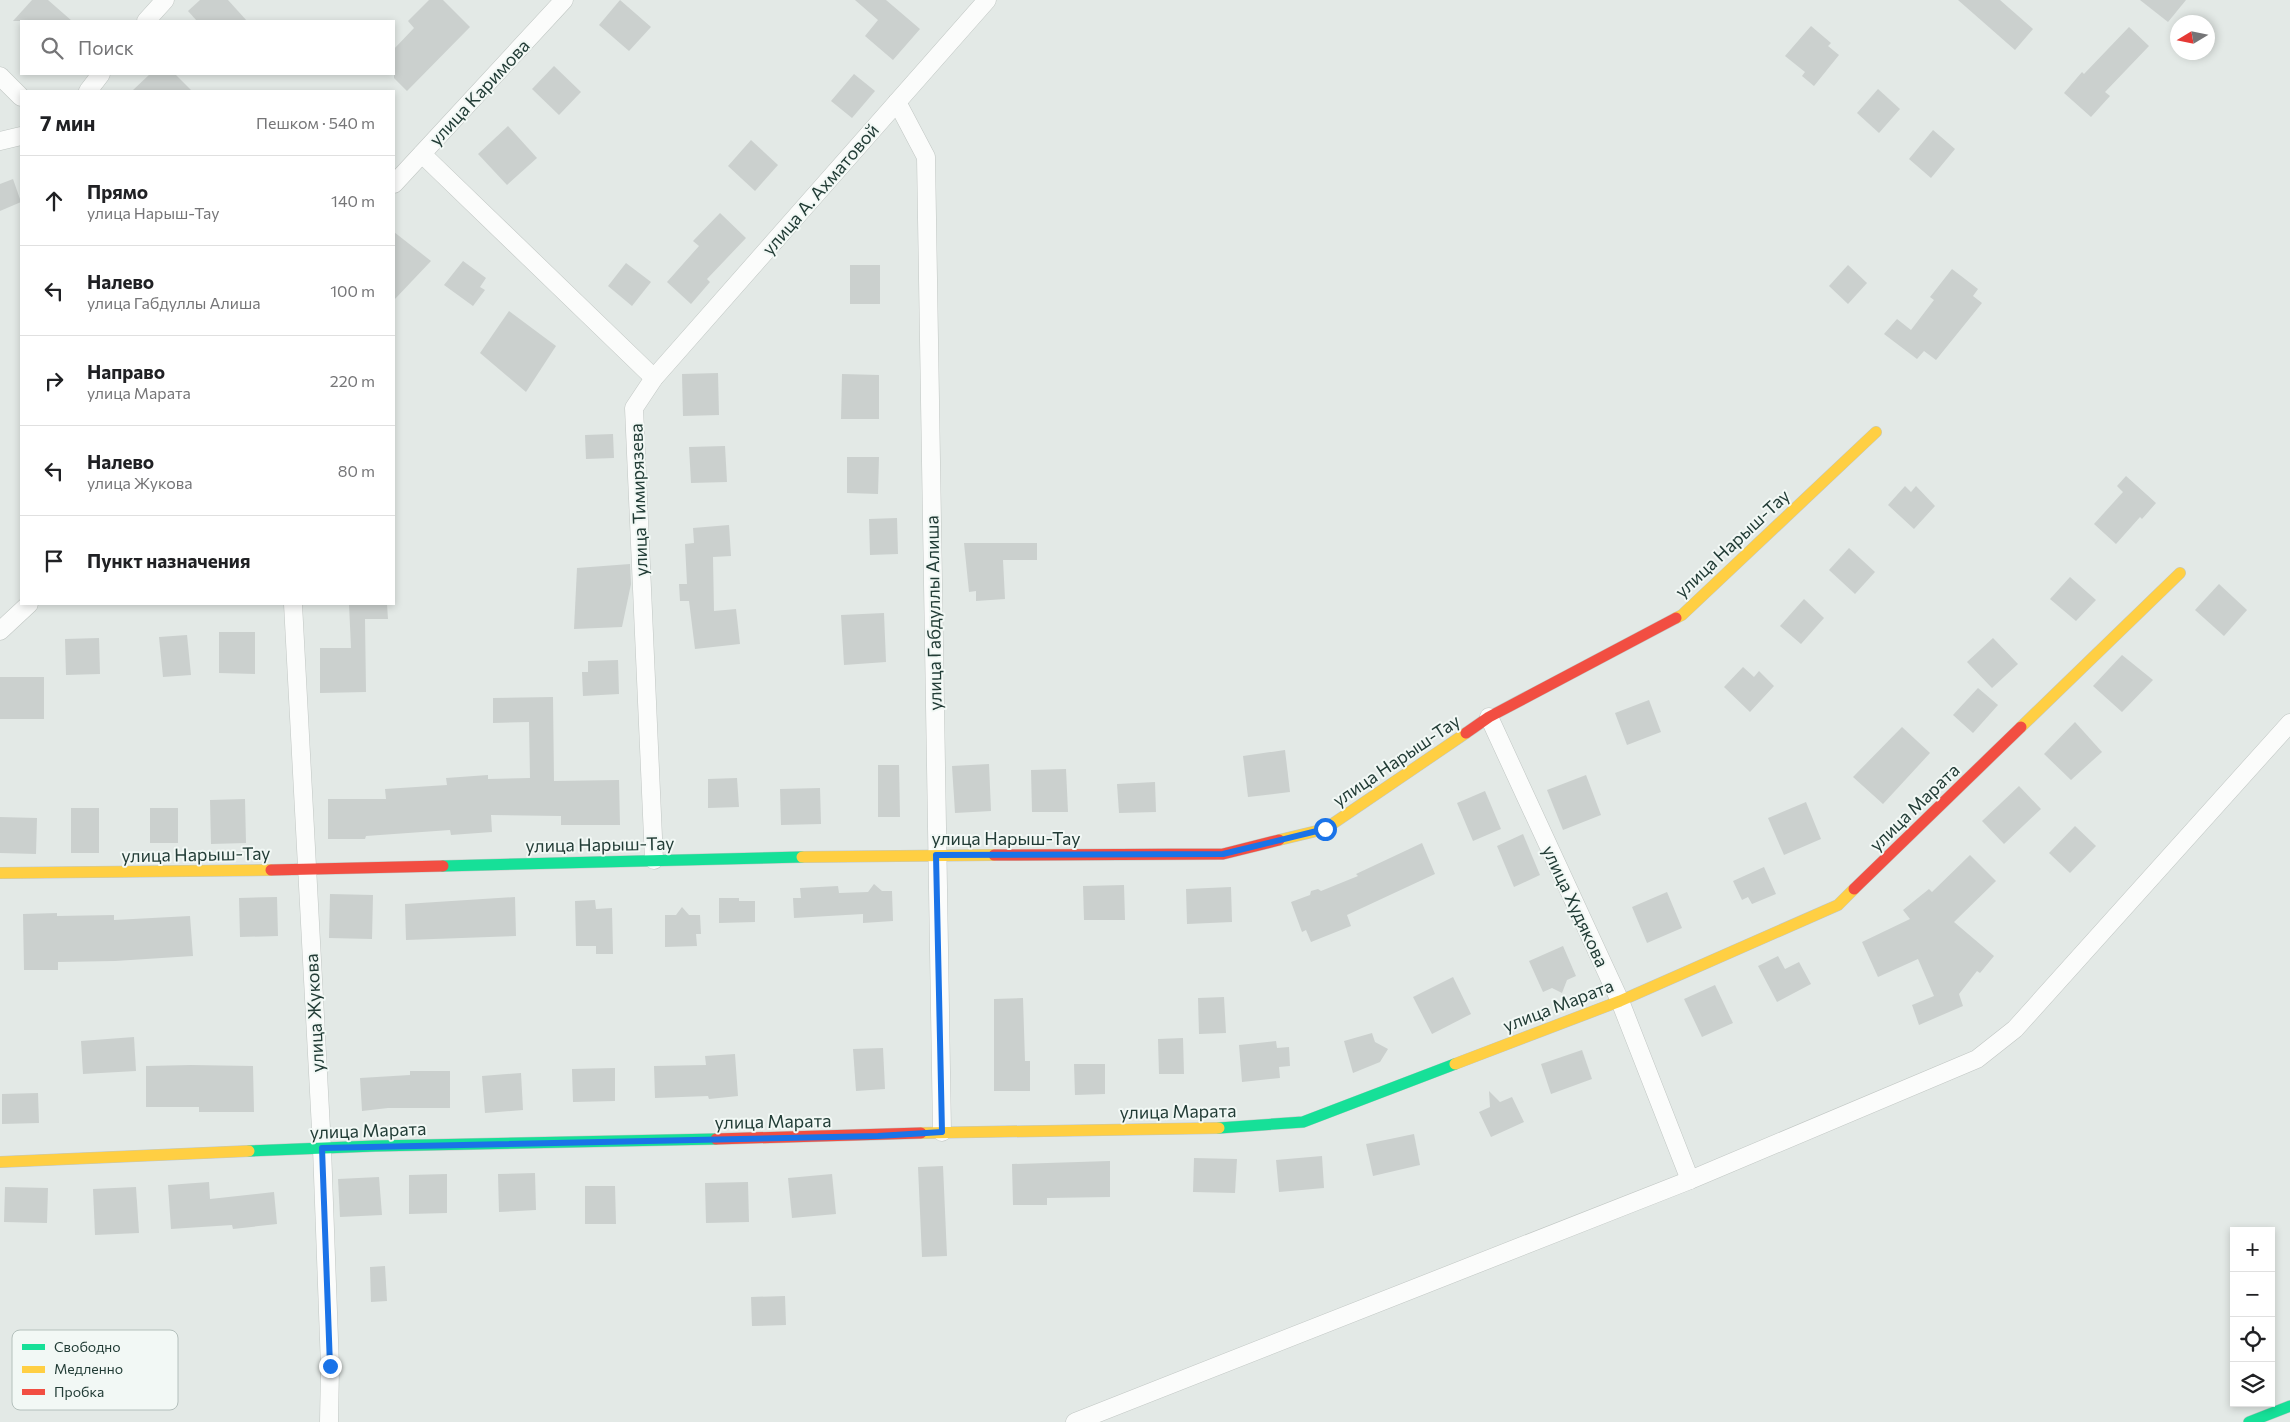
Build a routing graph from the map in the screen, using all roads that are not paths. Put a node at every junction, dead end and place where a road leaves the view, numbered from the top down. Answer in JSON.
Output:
{"nodes":[{"id":1,"x":165,"y":0,"type":"edge"},
{"id":2,"x":564,"y":0,"type":"edge"},
{"id":3,"x":987,"y":0,"type":"edge"},
{"id":4,"x":147,"y":20,"type":"edge"},
{"id":5,"x":100,"y":75,"type":"edge"},
{"id":6,"x":0,"y":76,"type":"edge"},
{"id":7,"x":89,"y":90,"type":"edge"},
{"id":8,"x":20,"y":96,"type":"edge"},
{"id":9,"x":897,"y":102,"type":"junction"},
{"id":10,"x":20,"y":136,"type":"edge"},
{"id":11,"x":0,"y":141,"type":"edge"},
{"id":12,"x":422,"y":154,"type":"junction"},
{"id":13,"x":395,"y":183,"type":"edge"},
{"id":14,"x":654,"y":378,"type":"junction"},
{"id":15,"x":1876,"y":432,"type":"dead end"},
{"id":16,"x":2180,"y":573,"type":"dead end"},
{"id":17,"x":28,"y":605,"type":"edge"},
{"id":18,"x":293,"y":605,"type":"edge"},
{"id":19,"x":0,"y":630,"type":"edge"},
{"id":20,"x":1490,"y":718,"type":"junction"},
{"id":21,"x":2290,"y":723,"type":"edge"},
{"id":22,"x":936,"y":855,"type":"junction"},
{"id":23,"x":654,"y":860,"type":"junction"},
{"id":24,"x":306,"y":870,"type":"junction"},
{"id":25,"x":0,"y":873,"type":"edge"},
{"id":26,"x":1620,"y":1001,"type":"junction"},
{"id":27,"x":942,"y":1132,"type":"junction"},
{"id":28,"x":322,"y":1148,"type":"junction"},
{"id":29,"x":0,"y":1162,"type":"edge"},
{"id":30,"x":1690,"y":1180,"type":"junction"},
{"id":31,"x":2290,"y":1406,"type":"edge"},
{"id":32,"x":329,"y":1422,"type":"edge"},
{"id":33,"x":1075,"y":1422,"type":"edge"},
{"id":34,"x":2249,"y":1422,"type":"edge"}],
"edges":[{"from":1,"to":4,"type":"street"},
{"from":2,"to":12,"type":"street","name":"улица Каримова"},
{"from":3,"to":9,"type":"street","name":"улица А. Ахматовой"},
{"from":5,"to":7,"type":"street"},
{"from":6,"to":8,"type":"street"},
{"from":9,"to":14,"type":"street","name":"улица А. Ахматовой"},
{"from":9,"to":22,"type":"street","name":"улица Габдуллы Алиша"},
{"from":10,"to":11,"type":"street"},
{"from":12,"to":13,"type":"street","name":"улица Каримова"},
{"from":12,"to":14,"type":"street"},
{"from":14,"to":23,"type":"street","name":"улица Тимирязева"},
{"from":15,"to":20,"type":"street","name":"улица Нарыш-Тау"},
{"from":16,"to":26,"type":"street","name":"улица Марата"},
{"from":17,"to":19,"type":"street"},
{"from":18,"to":24,"type":"street","name":"улица Жукова"},
{"from":20,"to":22,"type":"street","name":"улица Нарыш-Тау"},
{"from":20,"to":26,"type":"street","name":"улица Худякова"},
{"from":21,"to":30,"type":"street"},
{"from":22,"to":23,"type":"street","name":"улица Нарыш-Тау"},
{"from":22,"to":27,"type":"street","name":"улица Габдуллы Алиша"},
{"from":23,"to":24,"type":"street","name":"улица Нарыш-Тау"},
{"from":24,"to":25,"type":"street","name":"улица Нарыш-Тау"},
{"from":24,"to":28,"type":"street","name":"улица Жукова"},
{"from":26,"to":27,"type":"street","name":"улица Марата"},
{"from":26,"to":30,"type":"street","name":"улица Худякова"},
{"from":27,"to":28,"type":"street","name":"улица Марата"},
{"from":28,"to":29,"type":"street","name":"улица Марата"},
{"from":28,"to":32,"type":"street","name":"улица Жукова"},
{"from":30,"to":33,"type":"street"},
{"from":31,"to":34,"type":"street"}]}
